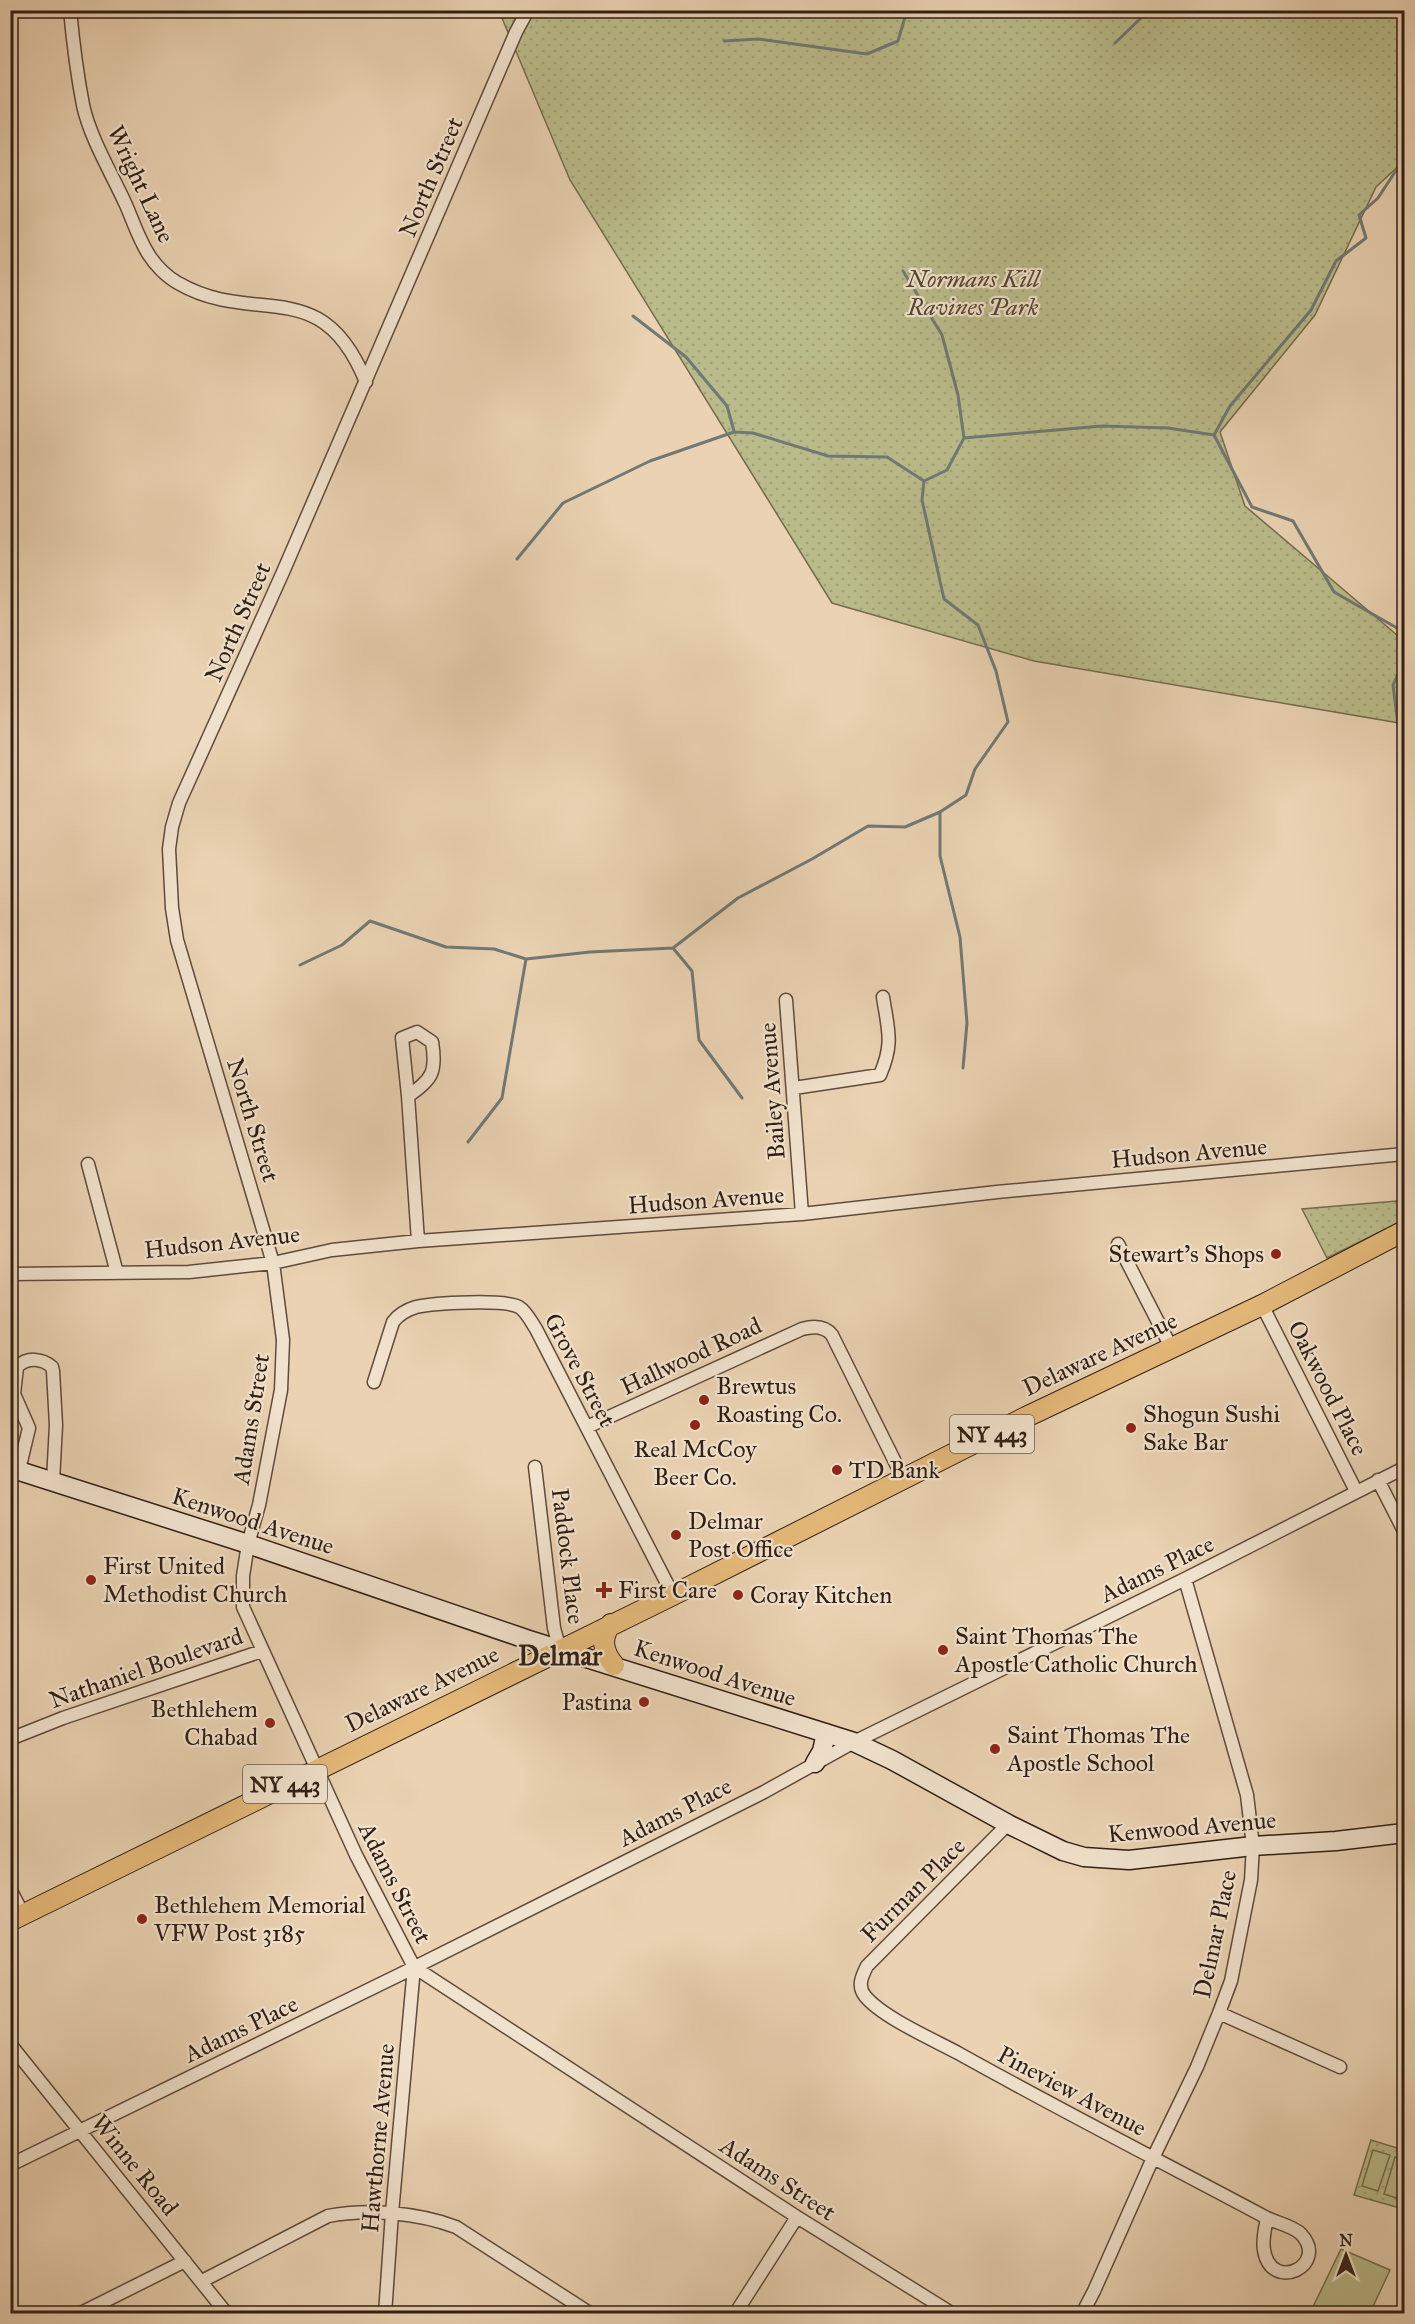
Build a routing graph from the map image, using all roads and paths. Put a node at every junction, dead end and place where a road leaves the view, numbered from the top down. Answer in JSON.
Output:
{"nodes":[{"id":1,"x":70,"y":10,"type":"edge"},
{"id":2,"x":528,"y":10,"type":"edge"},
{"id":3,"x":366,"y":382,"type":"junction"},
{"id":4,"x":883,"y":997,"type":"dead end"},
{"id":5,"x":786,"y":1000,"type":"dead end"},
{"id":6,"x":794,"y":1088,"type":"junction"},
{"id":7,"x":408,"y":1096,"type":"junction"},
{"id":8,"x":1404,"y":1154,"type":"edge"},
{"id":9,"x":88,"y":1164,"type":"dead end"},
{"id":10,"x":802,"y":1214,"type":"junction"},
{"id":11,"x":1404,"y":1231,"type":"edge"},
{"id":12,"x":418,"y":1241,"type":"junction"},
{"id":13,"x":1118,"y":1244,"type":"dead end"},
{"id":14,"x":274,"y":1269,"type":"junction"},
{"id":15,"x":117,"y":1273,"type":"junction"},
{"id":16,"x":10,"y":1274,"type":"edge"},
{"id":17,"x":1262,"y":1305,"type":"junction"},
{"id":18,"x":1172,"y":1349,"type":"junction"},
{"id":19,"x":374,"y":1382,"type":"dead end"},
{"id":20,"x":587,"y":1427,"type":"junction"},
{"id":21,"x":536,"y":1467,"type":"dead end"},
{"id":22,"x":1404,"y":1468,"type":"edge"},
{"id":23,"x":15,"y":1469,"type":"edge"},
{"id":24,"x":903,"y":1478,"type":"junction"},
{"id":25,"x":1378,"y":1480,"type":"junction"},
{"id":26,"x":53,"y":1481,"type":"junction"},
{"id":27,"x":1356,"y":1491,"type":"junction"},
{"id":28,"x":1404,"y":1532,"type":"edge"},
{"id":29,"x":248,"y":1544,"type":"junction"},
{"id":30,"x":1185,"y":1579,"type":"junction"},
{"id":31,"x":674,"y":1595,"type":"junction"},
{"id":32,"x":611,"y":1624,"type":"junction"},
{"id":33,"x":560,"y":1650,"type":"junction"},
{"id":34,"x":262,"y":1651,"type":"junction"},
{"id":35,"x":614,"y":1665,"type":"junction"},
{"id":36,"x":826,"y":1733,"type":"junction"},
{"id":37,"x":10,"y":1739,"type":"edge"},
{"id":38,"x":854,"y":1742,"type":"junction"},
{"id":39,"x":815,"y":1763,"type":"junction"},
{"id":40,"x":316,"y":1769,"type":"junction"},
{"id":41,"x":1008,"y":1824,"type":"junction"},
{"id":42,"x":1404,"y":1833,"type":"edge"},
{"id":43,"x":1253,"y":1846,"type":"junction"},
{"id":44,"x":10,"y":1889,"type":"edge"},
{"id":45,"x":17,"y":1917,"type":"edge"},
{"id":46,"x":414,"y":1967,"type":"junction"},
{"id":47,"x":863,"y":1993,"type":"joint"},
{"id":48,"x":1219,"y":2013,"type":"junction"},
{"id":49,"x":10,"y":2044,"type":"edge"},
{"id":50,"x":1340,"y":2067,"type":"dead end"},
{"id":51,"x":81,"y":2132,"type":"junction"},
{"id":52,"x":1153,"y":2158,"type":"junction"},
{"id":53,"x":10,"y":2165,"type":"edge"},
{"id":54,"x":392,"y":2213,"type":"junction"},
{"id":55,"x":797,"y":2217,"type":"junction"},
{"id":56,"x":1267,"y":2218,"type":"junction"},
{"id":57,"x":185,"y":2261,"type":"junction"},
{"id":58,"x":202,"y":2281,"type":"junction"},
{"id":59,"x":79,"y":2313,"type":"edge"},
{"id":60,"x":227,"y":2313,"type":"edge"},
{"id":61,"x":385,"y":2313,"type":"edge"},
{"id":62,"x":591,"y":2313,"type":"edge"},
{"id":63,"x":735,"y":2313,"type":"edge"},
{"id":64,"x":953,"y":2313,"type":"edge"},
{"id":65,"x":1082,"y":2313,"type":"edge"}],
"edges":[{"from":1,"to":3,"type":"street","name":"Wright Lane"},
{"from":2,"to":3,"type":"street","name":"North Street"},
{"from":3,"to":14,"type":"street","name":"North Street"},
{"from":4,"to":6,"type":"street"},
{"from":5,"to":6,"type":"street","name":"Bailey Avenue"},
{"from":6,"to":10,"type":"street","name":"Bailey Avenue"},
{"from":7,"to":7,"type":"street"},
{"from":7,"to":12,"type":"street"},
{"from":8,"to":10,"type":"street","name":"Hudson Avenue"},
{"from":9,"to":15,"type":"street"},
{"from":10,"to":12,"type":"street","name":"Hudson Avenue"},
{"from":11,"to":17,"type":"main road","name":"Delaware Avenue","number":"NY 443"},
{"from":12,"to":14,"type":"street","name":"Hudson Avenue"},
{"from":13,"to":18,"type":"street"},
{"from":14,"to":15,"type":"street","name":"Hudson Avenue"},
{"from":14,"to":29,"type":"street","name":"Adams Street"},
{"from":15,"to":16,"type":"street","name":"Hudson Avenue"},
{"from":17,"to":18,"type":"main road","name":"Delaware Avenue","number":"NY 443"},
{"from":17,"to":27,"type":"street","name":"Oakwood Place"},
{"from":18,"to":24,"type":"main road","name":"Delaware Avenue","number":"NY 443"},
{"from":19,"to":20,"type":"street","name":"Grove Street"},
{"from":20,"to":24,"type":"street","name":"Hallwood Road"},
{"from":20,"to":31,"type":"street","name":"Grove Street"},
{"from":21,"to":33,"type":"street","name":"Paddock Place"},
{"from":22,"to":25,"type":"street","name":"Adams Place"},
{"from":23,"to":26,"type":"street","name":"Kenwood Avenue"},
{"from":23,"to":26,"type":"street"},
{"from":24,"to":31,"type":"main road","name":"Delaware Avenue","number":"NY 443"},
{"from":25,"to":27,"type":"street","name":"Adams Place"},
{"from":25,"to":28,"type":"street","name":"Oakwood Place"},
{"from":26,"to":29,"type":"street","name":"Kenwood Avenue"},
{"from":27,"to":30,"type":"street","name":"Adams Place"},
{"from":29,"to":33,"type":"street","name":"Kenwood Avenue"},
{"from":29,"to":34,"type":"street","name":"Adams Street"},
{"from":30,"to":38,"type":"street","name":"Adams Place"},
{"from":30,"to":43,"type":"street","name":"Delmar Place"},
{"from":31,"to":32,"type":"main road","name":"Delaware Avenue","number":"NY 443"},
{"from":32,"to":33,"type":"main road","name":"Delaware Avenue","number":"NY 443"},
{"from":32,"to":35,"type":"main road"},
{"from":33,"to":35,"type":"street","name":"Kenwood Avenue"},
{"from":33,"to":40,"type":"main road","name":"Delaware Avenue","number":"NY 443"},
{"from":34,"to":37,"type":"street","name":"Nathaniel Boulevard"},
{"from":34,"to":40,"type":"street","name":"Adams Street"},
{"from":35,"to":36,"type":"street","name":"Kenwood Avenue"},
{"from":36,"to":38,"type":"street","name":"Kenwood Avenue"},
{"from":36,"to":39,"type":"street"},
{"from":38,"to":39,"type":"street","name":"Adams Place"},
{"from":38,"to":41,"type":"street","name":"Kenwood Avenue"},
{"from":39,"to":46,"type":"street","name":"Adams Place"},
{"from":40,"to":45,"type":"main road","name":"Delaware Avenue","number":"NY 443"},
{"from":40,"to":46,"type":"street","name":"Adams Street"},
{"from":41,"to":43,"type":"street","name":"Kenwood Avenue"},
{"from":41,"to":47,"type":"street","name":"Furman Place"},
{"from":42,"to":43,"type":"street","name":"Kenwood Avenue"},
{"from":43,"to":48,"type":"street","name":"Delmar Place"},
{"from":44,"to":45,"type":"street"},
{"from":46,"to":51,"type":"street","name":"Adams Place"},
{"from":46,"to":54,"type":"street","name":"Hawthorne Avenue"},
{"from":46,"to":55,"type":"street","name":"Adams Street"},
{"from":47,"to":52,"type":"street","name":"Pineview Avenue"},
{"from":48,"to":50,"type":"street"},
{"from":48,"to":52,"type":"street","name":"Delmar Place"},
{"from":49,"to":51,"type":"street","name":"Winne Road"},
{"from":51,"to":53,"type":"street","name":"Adams Place"},
{"from":51,"to":57,"type":"street","name":"Winne Road"},
{"from":52,"to":56,"type":"street","name":"Pineview Avenue"},
{"from":52,"to":65,"type":"street","name":"Delmar Place"},
{"from":54,"to":58,"type":"street"},
{"from":54,"to":61,"type":"street","name":"Hawthorne Avenue"},
{"from":54,"to":62,"type":"street"},
{"from":55,"to":63,"type":"street"},
{"from":55,"to":64,"type":"street","name":"Adams Street"},
{"from":56,"to":56,"type":"street","name":"Pineview Avenue"},
{"from":57,"to":58,"type":"street","name":"Winne Road"},
{"from":57,"to":59,"type":"street"},
{"from":58,"to":60,"type":"street","name":"Winne Road"}]}
